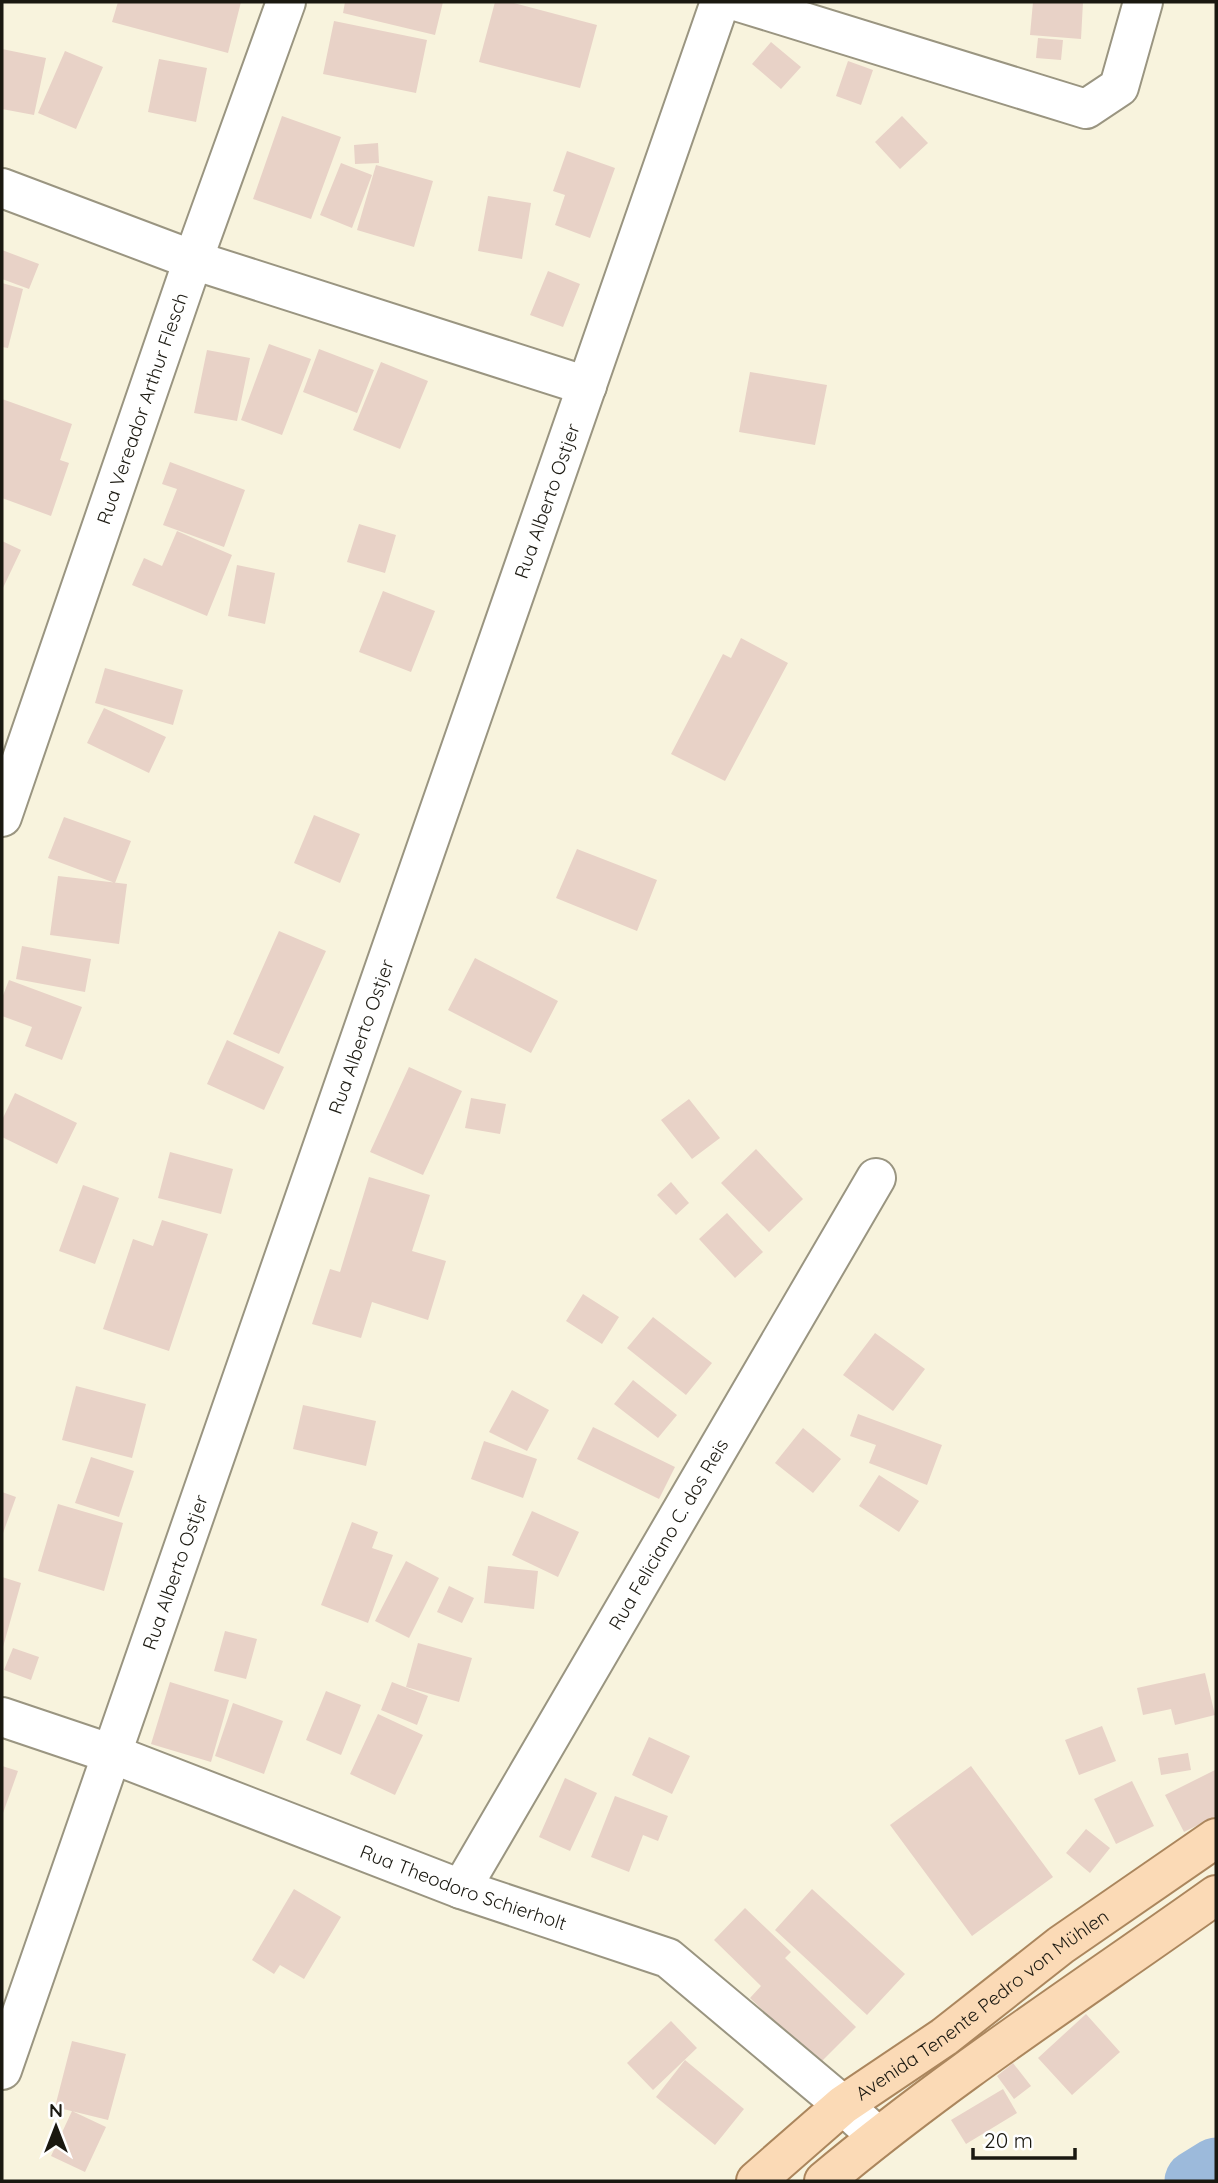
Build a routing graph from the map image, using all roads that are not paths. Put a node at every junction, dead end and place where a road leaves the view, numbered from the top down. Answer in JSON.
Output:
{"nodes":[{"id":1,"x":286,"y":2,"type":"edge"},
{"id":2,"x":720,"y":2,"type":"edge"},
{"id":3,"x":739,"y":2,"type":"edge"},
{"id":4,"x":1143,"y":2,"type":"edge"},
{"id":5,"x":2,"y":188,"type":"edge"},
{"id":6,"x":193,"y":260,"type":"junction"},
{"id":7,"x":587,"y":386,"type":"junction"},
{"id":8,"x":2,"y":817,"type":"edge"},
{"id":9,"x":876,"y":1178,"type":"dead end"},
{"id":10,"x":2,"y":1717,"type":"edge"},
{"id":11,"x":112,"y":1754,"type":"junction"},
{"id":12,"x":1216,"y":1839,"type":"edge"},
{"id":13,"x":461,"y":1889,"type":"junction"},
{"id":14,"x":1216,"y":1895,"type":"edge"},
{"id":15,"x":2,"y":2070,"type":"edge"},
{"id":16,"x":844,"y":2105,"type":"junction"},
{"id":17,"x":877,"y":2136,"type":"junction"},
{"id":18,"x":756,"y":2181,"type":"edge"},
{"id":19,"x":824,"y":2181,"type":"edge"}],
"edges":[{"from":1,"to":6,"type":"street","name":"Rua Vereador Arthur Flesch"},
{"from":2,"to":7,"type":"street","name":"Rua Alberto Ostjer"},
{"from":3,"to":4,"type":"street"},
{"from":5,"to":6,"type":"street"},
{"from":6,"to":7,"type":"street"},
{"from":6,"to":8,"type":"street","name":"Rua Vereador Arthur Flesch"},
{"from":7,"to":11,"type":"street","name":"Rua Alberto Ostjer"},
{"from":9,"to":13,"type":"street","name":"Rua Feliciano C. dos Reis"},
{"from":10,"to":11,"type":"street","name":"Rua Theodoro Schierholt"},
{"from":11,"to":13,"type":"street","name":"Rua Theodoro Schierholt"},
{"from":11,"to":15,"type":"street","name":"Rua Alberto Ostjer"},
{"from":12,"to":16,"type":"main road","name":"Avenida Tenente Pedro von Mühlen"},
{"from":13,"to":16,"type":"street","name":"Rua Theodoro Schierholt"},
{"from":14,"to":17,"type":"main road"},
{"from":16,"to":17,"type":"street","name":"Rua Theodoro Schierholt"},
{"from":16,"to":18,"type":"main road","name":"Avenida Tenente Pedro von Mühlen"},
{"from":17,"to":19,"type":"main road"}]}
